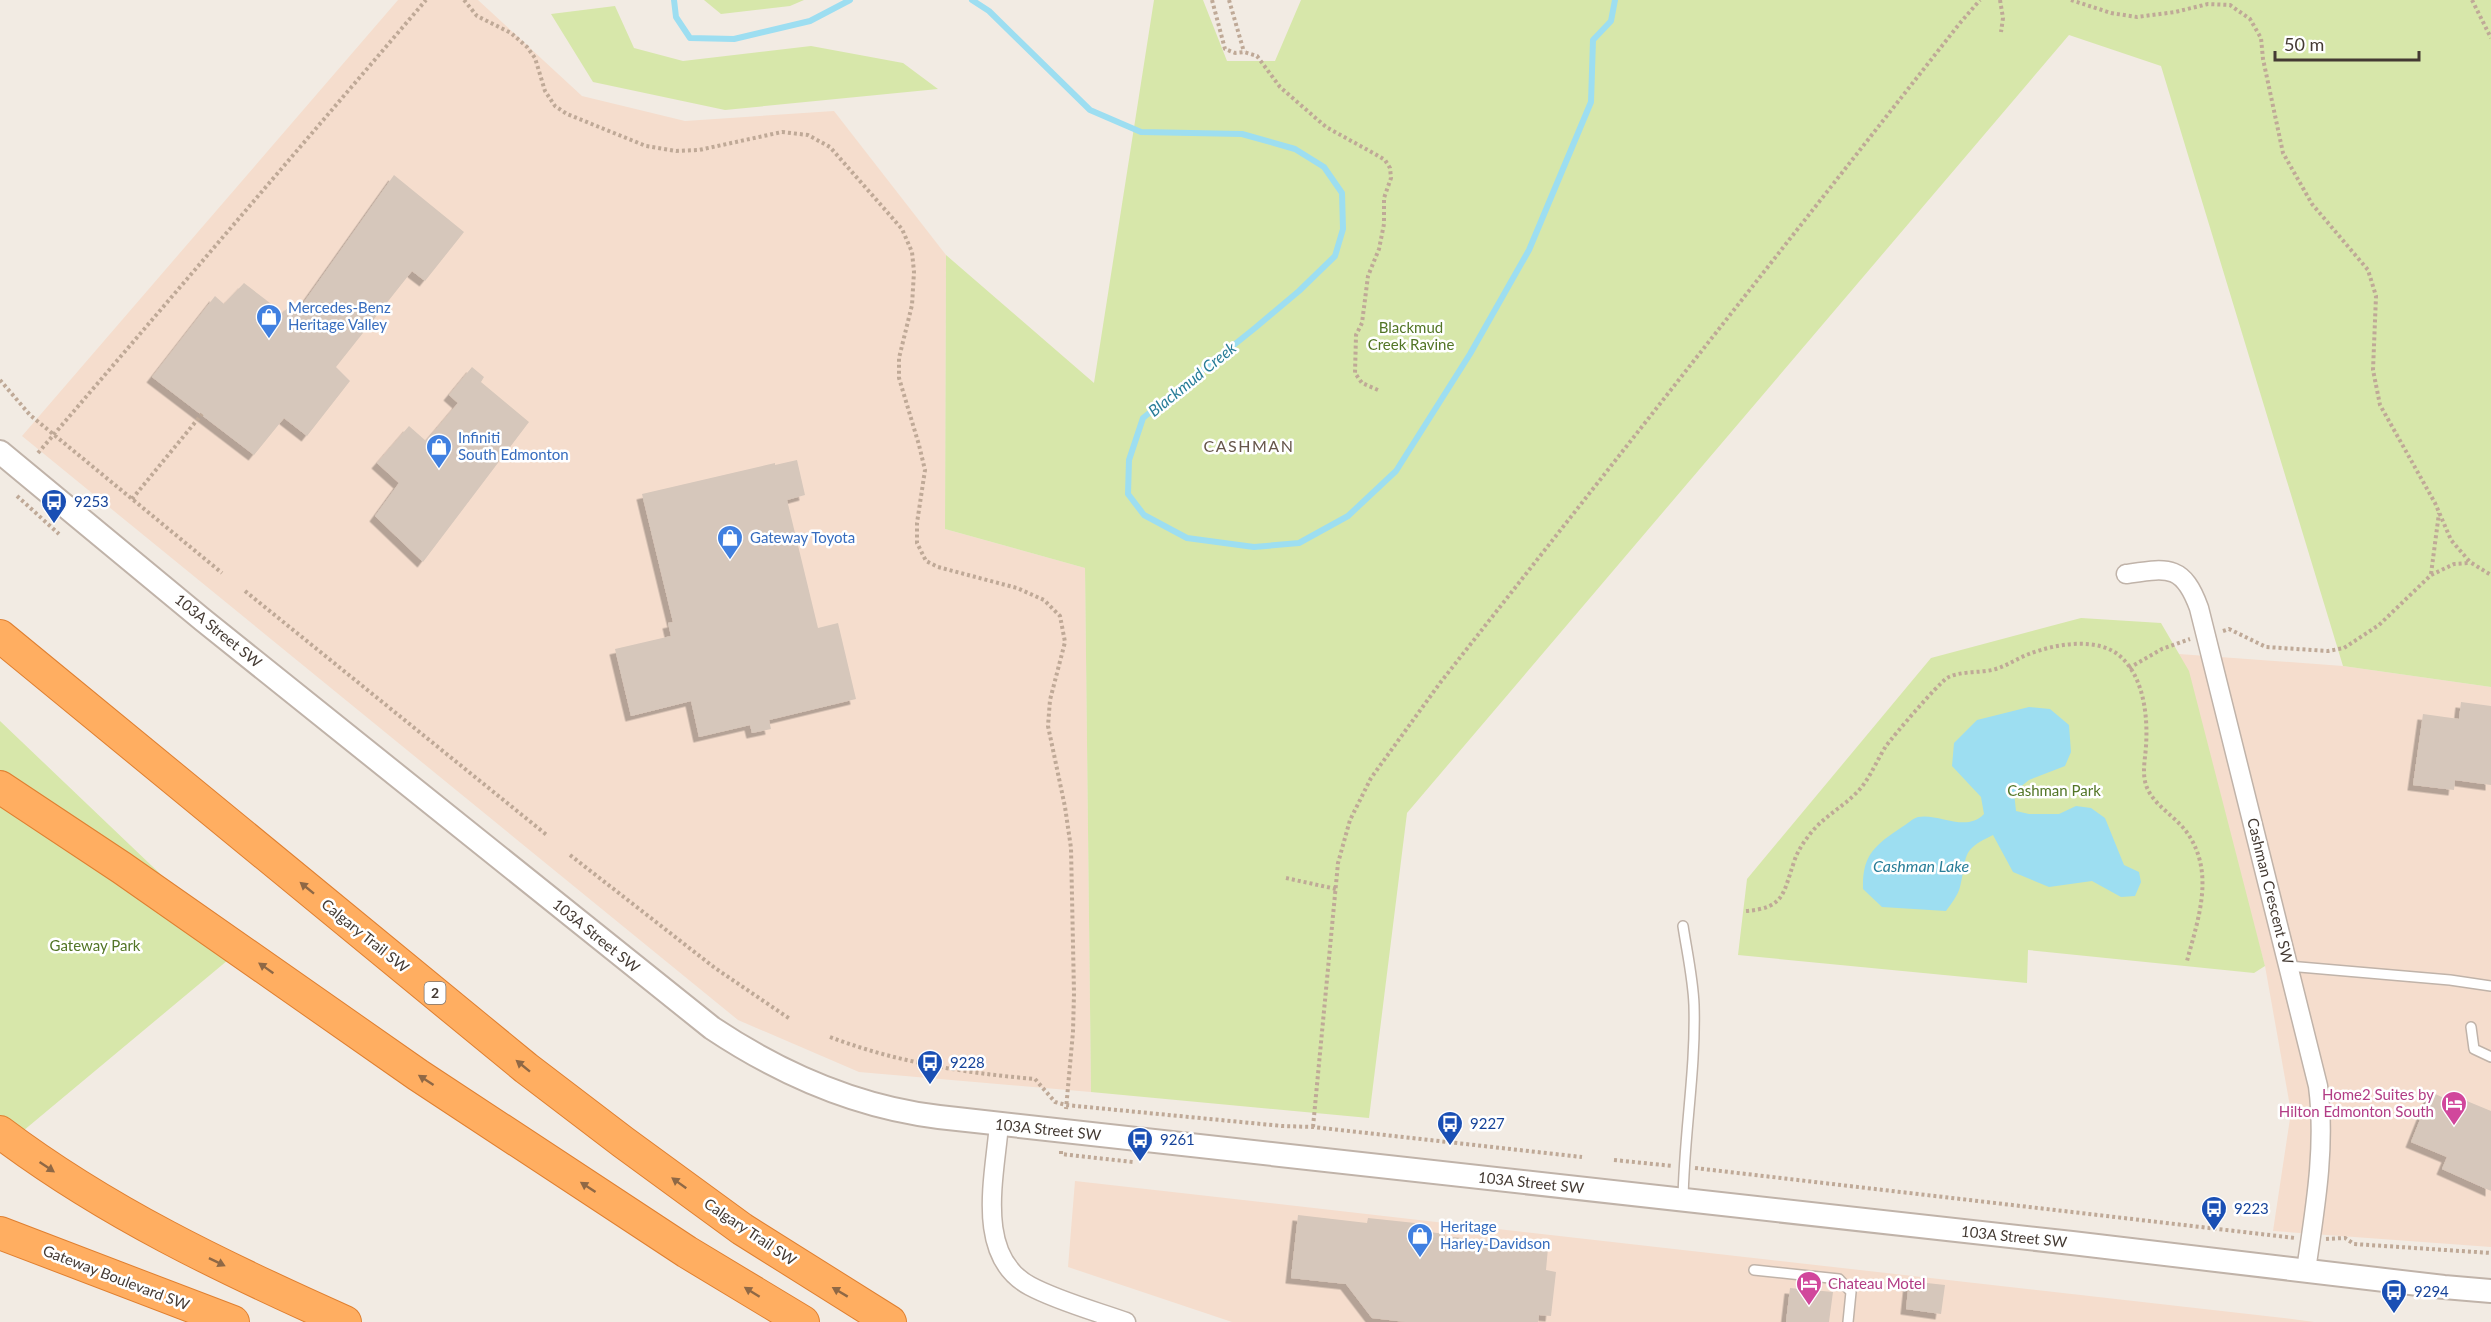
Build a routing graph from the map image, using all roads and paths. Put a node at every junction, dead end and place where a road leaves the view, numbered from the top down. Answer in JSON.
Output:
{"nodes":[{"id":1,"x":426,"y":0,"type":"edge"},
{"id":2,"x":464,"y":0,"type":"edge"},
{"id":3,"x":1212,"y":0,"type":"edge"},
{"id":4,"x":1229,"y":0,"type":"edge"},
{"id":5,"x":1980,"y":0,"type":"edge"},
{"id":6,"x":2000,"y":0,"type":"edge"},
{"id":7,"x":2071,"y":0,"type":"edge"},
{"id":8,"x":2472,"y":0,"type":"edge"},
{"id":9,"x":2001,"y":32,"type":"dead end"},
{"id":10,"x":2491,"y":38,"type":"edge"},
{"id":11,"x":1244,"y":52,"type":"junction"},
{"id":12,"x":0,"y":380,"type":"edge"},
{"id":13,"x":1378,"y":390,"type":"dead end"},
{"id":14,"x":202,"y":414,"type":"dead end"},
{"id":15,"x":54,"y":434,"type":"junction"},
{"id":16,"x":0,"y":452,"type":"edge"},
{"id":17,"x":38,"y":453,"type":"dead end"},
{"id":18,"x":17,"y":495,"type":"dead end"},
{"id":19,"x":132,"y":498,"type":"junction"},
{"id":20,"x":2439,"y":512,"type":"junction"},
{"id":21,"x":59,"y":534,"type":"dead end"},
{"id":22,"x":2470,"y":562,"type":"junction"},
{"id":23,"x":222,"y":573,"type":"dead end"},
{"id":24,"x":2126,"y":574,"type":"dead end"},
{"id":25,"x":2431,"y":575,"type":"junction"},
{"id":26,"x":2491,"y":575,"type":"edge"},
{"id":27,"x":245,"y":591,"type":"dead end"},
{"id":28,"x":2218,"y":632,"type":"dead end"},
{"id":29,"x":0,"y":636,"type":"edge"},
{"id":30,"x":2187,"y":639,"type":"dead end"},
{"id":31,"x":2129,"y":668,"type":"junction"},
{"id":32,"x":0,"y":787,"type":"edge"},
{"id":33,"x":548,"y":836,"type":"dead end"},
{"id":34,"x":570,"y":855,"type":"dead end"},
{"id":35,"x":1286,"y":878,"type":"dead end"},
{"id":36,"x":1336,"y":889,"type":"junction"},
{"id":37,"x":1746,"y":911,"type":"dead end"},
{"id":38,"x":1683,"y":926,"type":"dead end"},
{"id":39,"x":2187,"y":961,"type":"dead end"},
{"id":40,"x":2288,"y":966,"type":"junction"},
{"id":41,"x":2491,"y":986,"type":"edge"},
{"id":42,"x":790,"y":1019,"type":"dead end"},
{"id":43,"x":2471,"y":1027,"type":"dead end"},
{"id":44,"x":830,"y":1037,"type":"dead end"},
{"id":45,"x":2491,"y":1056,"type":"edge"},
{"id":46,"x":1066,"y":1107,"type":"junction"},
{"id":47,"x":999,"y":1124,"type":"junction"},
{"id":48,"x":1313,"y":1126,"type":"junction"},
{"id":49,"x":0,"y":1132,"type":"edge"},
{"id":50,"x":1061,"y":1150,"type":"dead end"},
{"id":51,"x":1582,"y":1157,"type":"dead end"},
{"id":52,"x":1614,"y":1160,"type":"dead end"},
{"id":53,"x":1133,"y":1162,"type":"dead end"},
{"id":54,"x":1683,"y":1167,"type":"junction"},
{"id":55,"x":1683,"y":1200,"type":"junction"},
{"id":56,"x":0,"y":1233,"type":"edge"},
{"id":57,"x":2277,"y":1237,"type":"dead end"},
{"id":58,"x":2342,"y":1240,"type":"dead end"},
{"id":59,"x":2491,"y":1252,"type":"edge"},
{"id":60,"x":1754,"y":1270,"type":"dead end"},
{"id":61,"x":2306,"y":1270,"type":"junction"},
{"id":62,"x":2491,"y":1291,"type":"edge"},
{"id":63,"x":233,"y":1322,"type":"edge"},
{"id":64,"x":345,"y":1322,"type":"edge"},
{"id":65,"x":803,"y":1322,"type":"edge"},
{"id":66,"x":890,"y":1322,"type":"edge"},
{"id":67,"x":1126,"y":1322,"type":"edge"},
{"id":68,"x":1848,"y":1322,"type":"edge"}],
"edges":[{"from":1,"to":15,"type":"path"},
{"from":2,"to":46,"type":"path"},
{"from":3,"to":11,"type":"path"},
{"from":4,"to":11,"type":"path"},
{"from":5,"to":36,"type":"path"},
{"from":6,"to":9,"type":"path"},
{"from":7,"to":20,"type":"path"},
{"from":8,"to":10,"type":"path"},
{"from":11,"to":13,"type":"path"},
{"from":12,"to":15,"type":"path"},
{"from":14,"to":19,"type":"path"},
{"from":15,"to":17,"type":"path"},
{"from":15,"to":19,"type":"path"},
{"from":16,"to":47,"type":"street","name":"103A Street SW"},
{"from":18,"to":21,"type":"path"},
{"from":19,"to":23,"type":"path"},
{"from":20,"to":22,"type":"path"},
{"from":20,"to":25,"type":"path"},
{"from":22,"to":25,"type":"path"},
{"from":22,"to":26,"type":"path"},
{"from":24,"to":40,"type":"street","name":"Cashman Crescent SW"},
{"from":25,"to":28,"type":"path"},
{"from":27,"to":33,"type":"path"},
{"from":66,"to":29,"type":"highway","name":"Calgary Trail SW","number":"2","one_way":true},
{"from":30,"to":31,"type":"path"},
{"from":31,"to":37,"type":"path"},
{"from":31,"to":39,"type":"path"},
{"from":65,"to":32,"type":"highway","one_way":true},
{"from":34,"to":42,"type":"path"},
{"from":35,"to":36,"type":"path"},
{"from":36,"to":48,"type":"path"},
{"from":38,"to":54,"type":"lane"},
{"from":40,"to":41,"type":"lane"},
{"from":40,"to":61,"type":"street","name":"Cashman Crescent SW"},
{"from":43,"to":45,"type":"lane"},
{"from":44,"to":46,"type":"path"},
{"from":46,"to":48,"type":"path"},
{"from":47,"to":55,"type":"street","name":"103A Street SW"},
{"from":47,"to":67,"type":"street"},
{"from":48,"to":51,"type":"path"},
{"from":49,"to":64,"type":"highway","one_way":true},
{"from":50,"to":53,"type":"path"},
{"from":52,"to":54,"type":"path"},
{"from":54,"to":55,"type":"lane"},
{"from":54,"to":57,"type":"path"},
{"from":55,"to":61,"type":"street","name":"103A Street SW"},
{"from":56,"to":63,"type":"highway","name":"Gateway Boulevard SW"},
{"from":58,"to":59,"type":"path"},
{"from":60,"to":68,"type":"lane"},
{"from":61,"to":62,"type":"street","name":"103A Street SW"}]}
